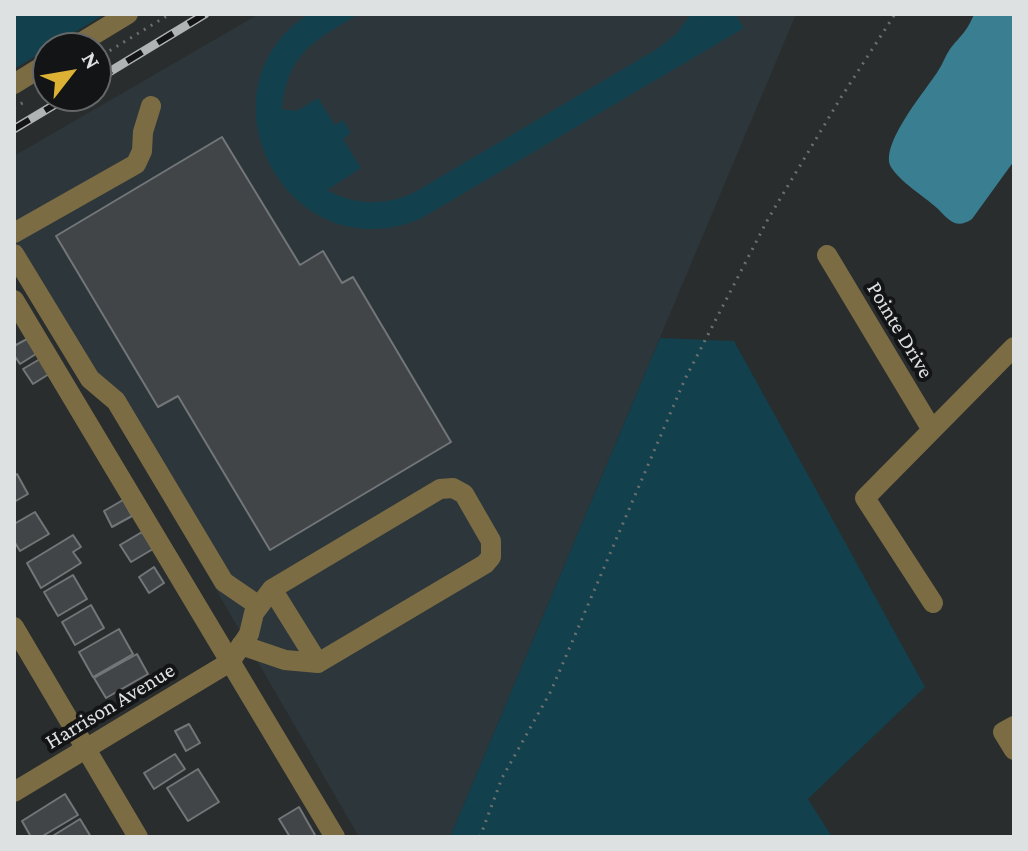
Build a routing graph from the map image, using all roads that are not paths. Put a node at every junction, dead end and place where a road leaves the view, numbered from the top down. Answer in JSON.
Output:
{"nodes":[{"id":1,"x":128,"y":14,"type":"edge"},
{"id":2,"x":98,"y":32,"type":"edge"},
{"id":3,"x":32,"y":73,"type":"edge"},
{"id":4,"x":14,"y":84,"type":"edge"},
{"id":5,"x":151,"y":106,"type":"dead end"},
{"id":6,"x":14,"y":233,"type":"edge"},
{"id":7,"x":14,"y":254,"type":"edge"},
{"id":8,"x":827,"y":255,"type":"dead end"},
{"id":9,"x":14,"y":300,"type":"edge"},
{"id":10,"x":1014,"y":347,"type":"edge"},
{"id":11,"x":932,"y":430,"type":"junction"},
{"id":12,"x":272,"y":589,"type":"junction"},
{"id":13,"x":933,"y":603,"type":"dead end"},
{"id":14,"x":259,"y":606,"type":"junction"},
{"id":15,"x":14,"y":627,"type":"edge"},
{"id":16,"x":236,"y":654,"type":"junction"},
{"id":17,"x":318,"y":663,"type":"junction"},
{"id":18,"x":1014,"y":726,"type":"edge"},
{"id":19,"x":86,"y":749,"type":"junction"},
{"id":20,"x":1014,"y":750,"type":"edge"},
{"id":21,"x":14,"y":792,"type":"edge"},
{"id":22,"x":138,"y":837,"type":"edge"},
{"id":23,"x":335,"y":837,"type":"edge"}],
"edges":[{"from":1,"to":2,"type":"street"},
{"from":3,"to":4,"type":"street"},
{"from":5,"to":6,"type":"street"},
{"from":7,"to":14,"type":"street"},
{"from":8,"to":11,"type":"street","name":"Pointe Drive"},
{"from":9,"to":16,"type":"street"},
{"from":10,"to":11,"type":"street"},
{"from":11,"to":13,"type":"street"},
{"from":12,"to":14,"type":"street"},
{"from":12,"to":17,"type":"street"},
{"from":12,"to":17,"type":"street"},
{"from":14,"to":16,"type":"street"},
{"from":15,"to":19,"type":"street"},
{"from":16,"to":17,"type":"street"},
{"from":16,"to":19,"type":"street","name":"Harrison Avenue"},
{"from":16,"to":23,"type":"street"},
{"from":18,"to":20,"type":"street"},
{"from":19,"to":21,"type":"street","name":"Harrison Avenue"},
{"from":19,"to":22,"type":"street"}]}
